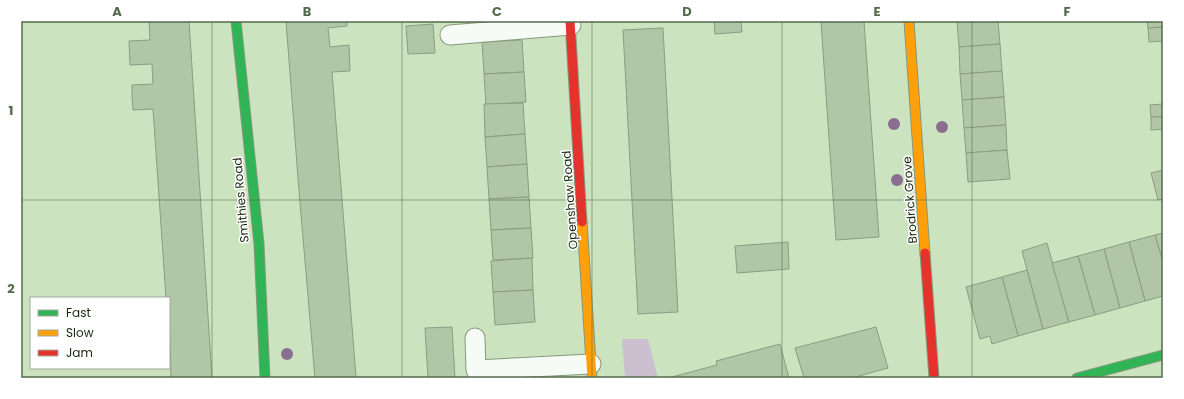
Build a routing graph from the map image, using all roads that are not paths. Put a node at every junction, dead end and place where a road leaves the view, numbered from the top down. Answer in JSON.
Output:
{"nodes":[{"id":1,"x":236,"y":21,"type":"edge"},
{"id":2,"x":909,"y":21,"type":"edge"},
{"id":3,"x":571,"y":23,"type":"edge"},
{"id":4,"x":450,"y":35,"type":"dead end"},
{"id":5,"x":475,"y":338,"type":"dead end"},
{"id":6,"x":1163,"y":355,"type":"edge"},
{"id":7,"x":592,"y":371,"type":"edge"},
{"id":8,"x":265,"y":378,"type":"edge"},
{"id":9,"x":934,"y":378,"type":"edge"},
{"id":10,"x":1077,"y":378,"type":"edge"}],
"edges":[{"from":1,"to":8,"type":"street","name":"Smithies Road"},
{"from":2,"to":9,"type":"street","name":"Brodrick Grove"},
{"from":3,"to":4,"type":"lane"},
{"from":3,"to":7,"type":"street","name":"Openshaw Road"},
{"from":5,"to":7,"type":"lane"},
{"from":6,"to":10,"type":"street"}]}
